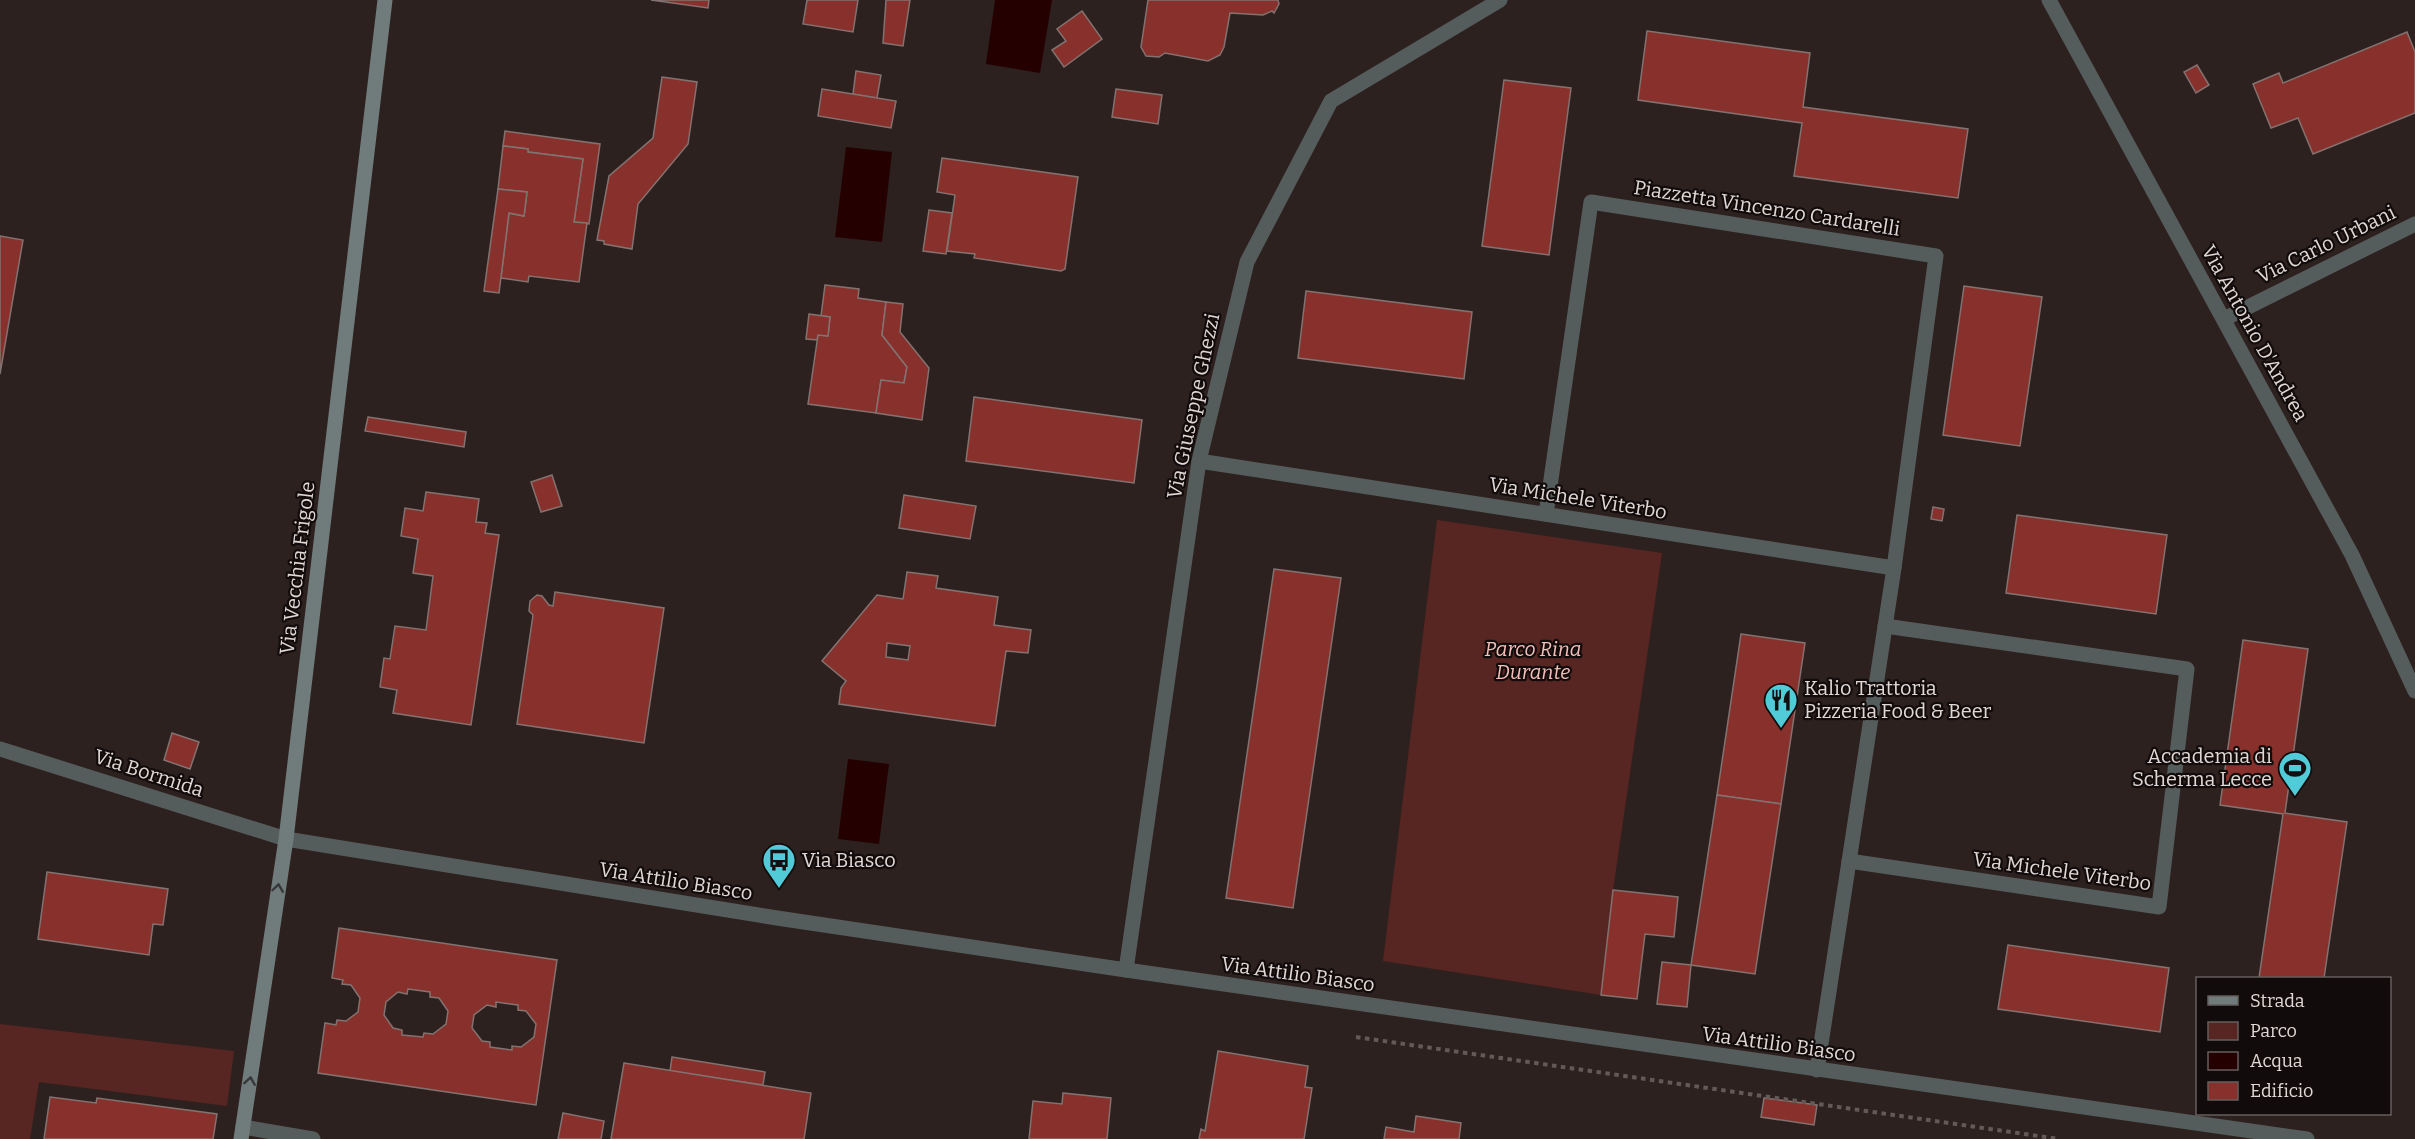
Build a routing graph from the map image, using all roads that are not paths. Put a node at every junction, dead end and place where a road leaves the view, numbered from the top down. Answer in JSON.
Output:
{"nodes":[{"id":1,"x":385,"y":0,"type":"edge"},
{"id":2,"x":1500,"y":0,"type":"edge"},
{"id":3,"x":2049,"y":0,"type":"edge"},
{"id":4,"x":2415,"y":224,"type":"edge"},
{"id":5,"x":2224,"y":320,"type":"junction"},
{"id":6,"x":1198,"y":461,"type":"junction"},
{"id":7,"x":1546,"y":514,"type":"junction"},
{"id":8,"x":1894,"y":568,"type":"junction"},
{"id":9,"x":1885,"y":626,"type":"junction"},
{"id":10,"x":2415,"y":691,"type":"edge"},
{"id":11,"x":0,"y":749,"type":"edge"},
{"id":12,"x":286,"y":839,"type":"junction"},
{"id":13,"x":1849,"y":861,"type":"junction"},
{"id":14,"x":1126,"y":970,"type":"junction"},
{"id":15,"x":1817,"y":1070,"type":"junction"},
{"id":16,"x":242,"y":1133,"type":"edge"},
{"id":17,"x":313,"y":1139,"type":"edge"},
{"id":18,"x":2307,"y":1139,"type":"edge"}],
"edges":[{"from":1,"to":12,"type":"street","name":"Via Vecchia Frigole"},
{"from":2,"to":6,"type":"street","name":"Via Giuseppe Ghezzi"},
{"from":3,"to":5,"type":"street","name":"Via Antonio D'Andrea"},
{"from":4,"to":5,"type":"street","name":"Via Carlo Urbani"},
{"from":5,"to":10,"type":"street","name":"Via Antonio D'Andrea"},
{"from":6,"to":7,"type":"street","name":"Via Michele Viterbo"},
{"from":6,"to":14,"type":"street","name":"Via Giuseppe Ghezzi"},
{"from":7,"to":8,"type":"street","name":"Via Michele Viterbo"},
{"from":7,"to":8,"type":"street","name":"Piazzetta Vincenzo Cardarelli"},
{"from":8,"to":9,"type":"street"},
{"from":9,"to":13,"type":"street"},
{"from":9,"to":13,"type":"street","name":"Via Michele Viterbo"},
{"from":11,"to":12,"type":"street","name":"Via Bormida"},
{"from":12,"to":14,"type":"street","name":"Via Attilio Biasco"},
{"from":16,"to":12,"type":"street","name":"Via Vecchia Frigole","one_way":true},
{"from":13,"to":15,"type":"street"},
{"from":14,"to":15,"type":"street","name":"Via Attilio Biasco"},
{"from":15,"to":18,"type":"street","name":"Via Attilio Biasco"},
{"from":16,"to":17,"type":"street"}]}
